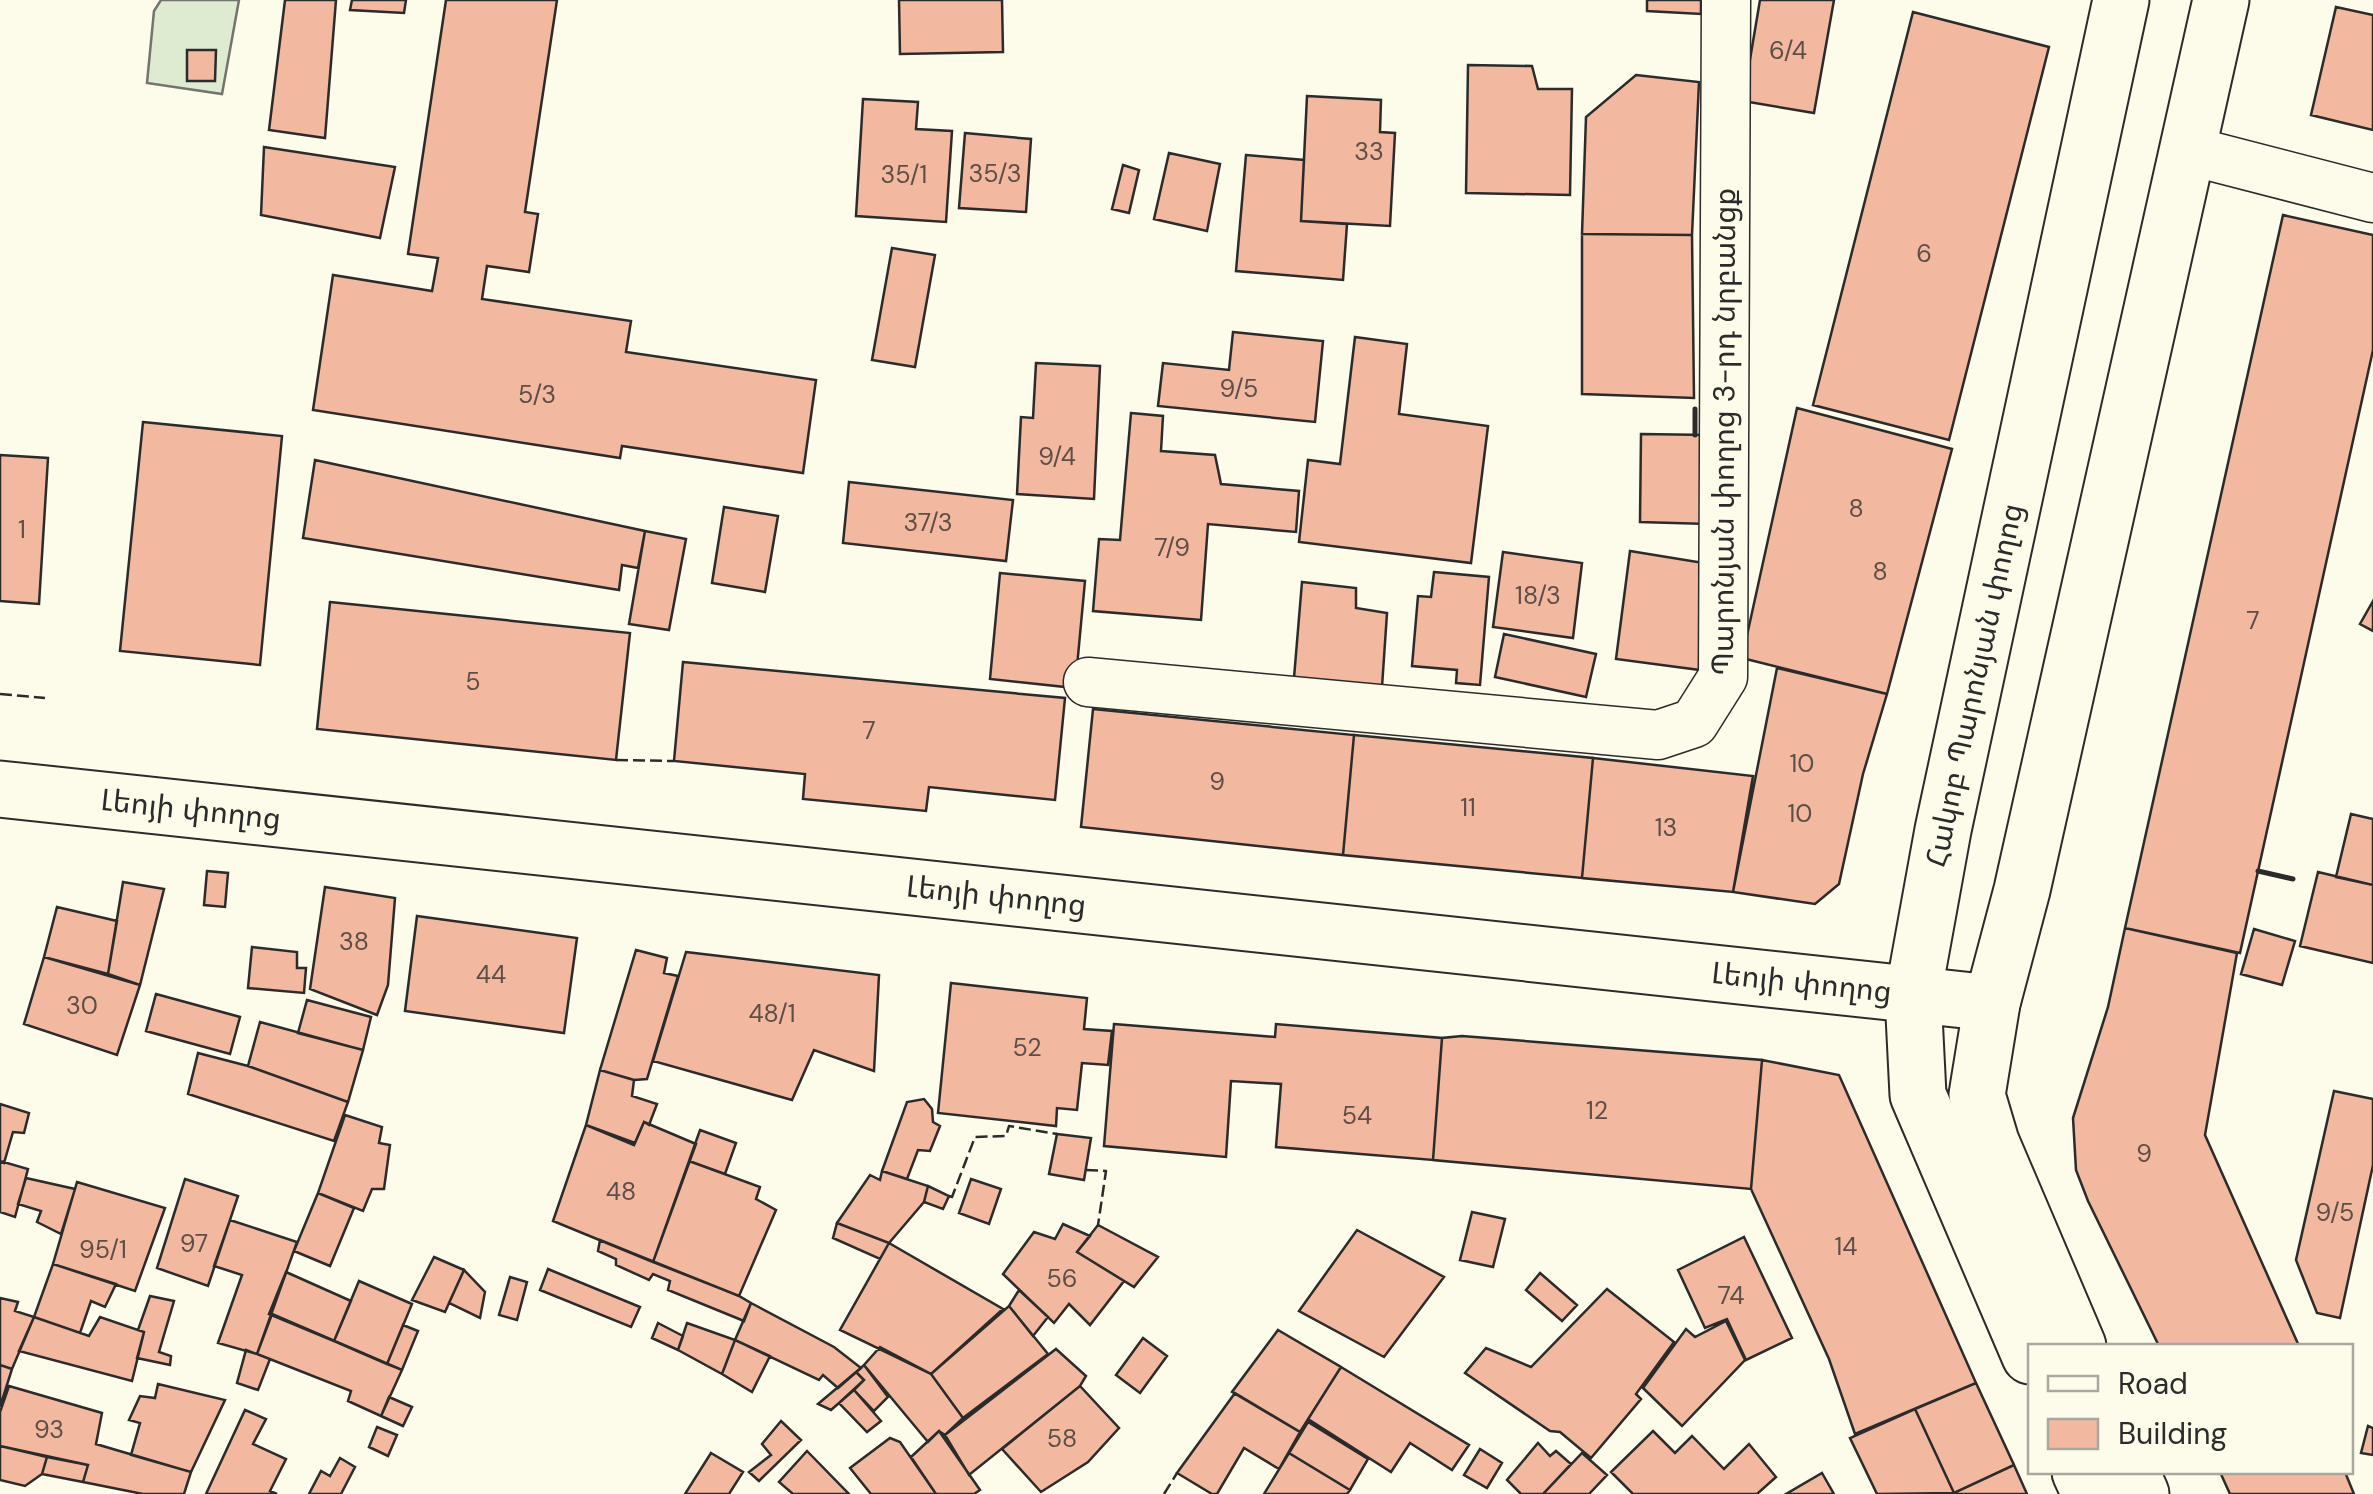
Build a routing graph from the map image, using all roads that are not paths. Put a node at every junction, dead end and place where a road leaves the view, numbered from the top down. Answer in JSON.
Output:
{"nodes":[{"id":1,"x":1726,"y":0,"type":"edge"},
{"id":2,"x":2120,"y":0,"type":"edge"},
{"id":3,"x":2221,"y":0,"type":"edge"},
{"id":4,"x":2188,"y":150,"type":"junction"},
{"id":5,"x":2373,"y":198,"type":"edge"},
{"id":6,"x":1088,"y":682,"type":"dead end"},
{"id":7,"x":0,"y":789,"type":"edge"},
{"id":8,"x":1913,"y":995,"type":"junction"},
{"id":9,"x":1992,"y":1003,"type":"junction"},
{"id":10,"x":2077,"y":1344,"type":"edge"},
{"id":11,"x":2028,"y":1351,"type":"edge"}],
"edges":[{"from":1,"to":6,"type":"street","name":"Պարոնյան փողոց 3-րդ նրբանցք"},
{"from":2,"to":8,"type":"main road","name":"Հակոբ Պարոնյան փողոց"},
{"from":3,"to":4,"type":"main road"},
{"from":4,"to":5,"type":"street"},
{"from":4,"to":9,"type":"main road"},
{"from":7,"to":8,"type":"main road","name":"Լեոյի փողոց"},
{"from":8,"to":9,"type":"main road","name":"Լեոյի փողոց"},
{"from":8,"to":11,"type":"main road","name":"Հակոբ Պարոնյան փողոց"},
{"from":9,"to":10,"type":"main road"}]}
